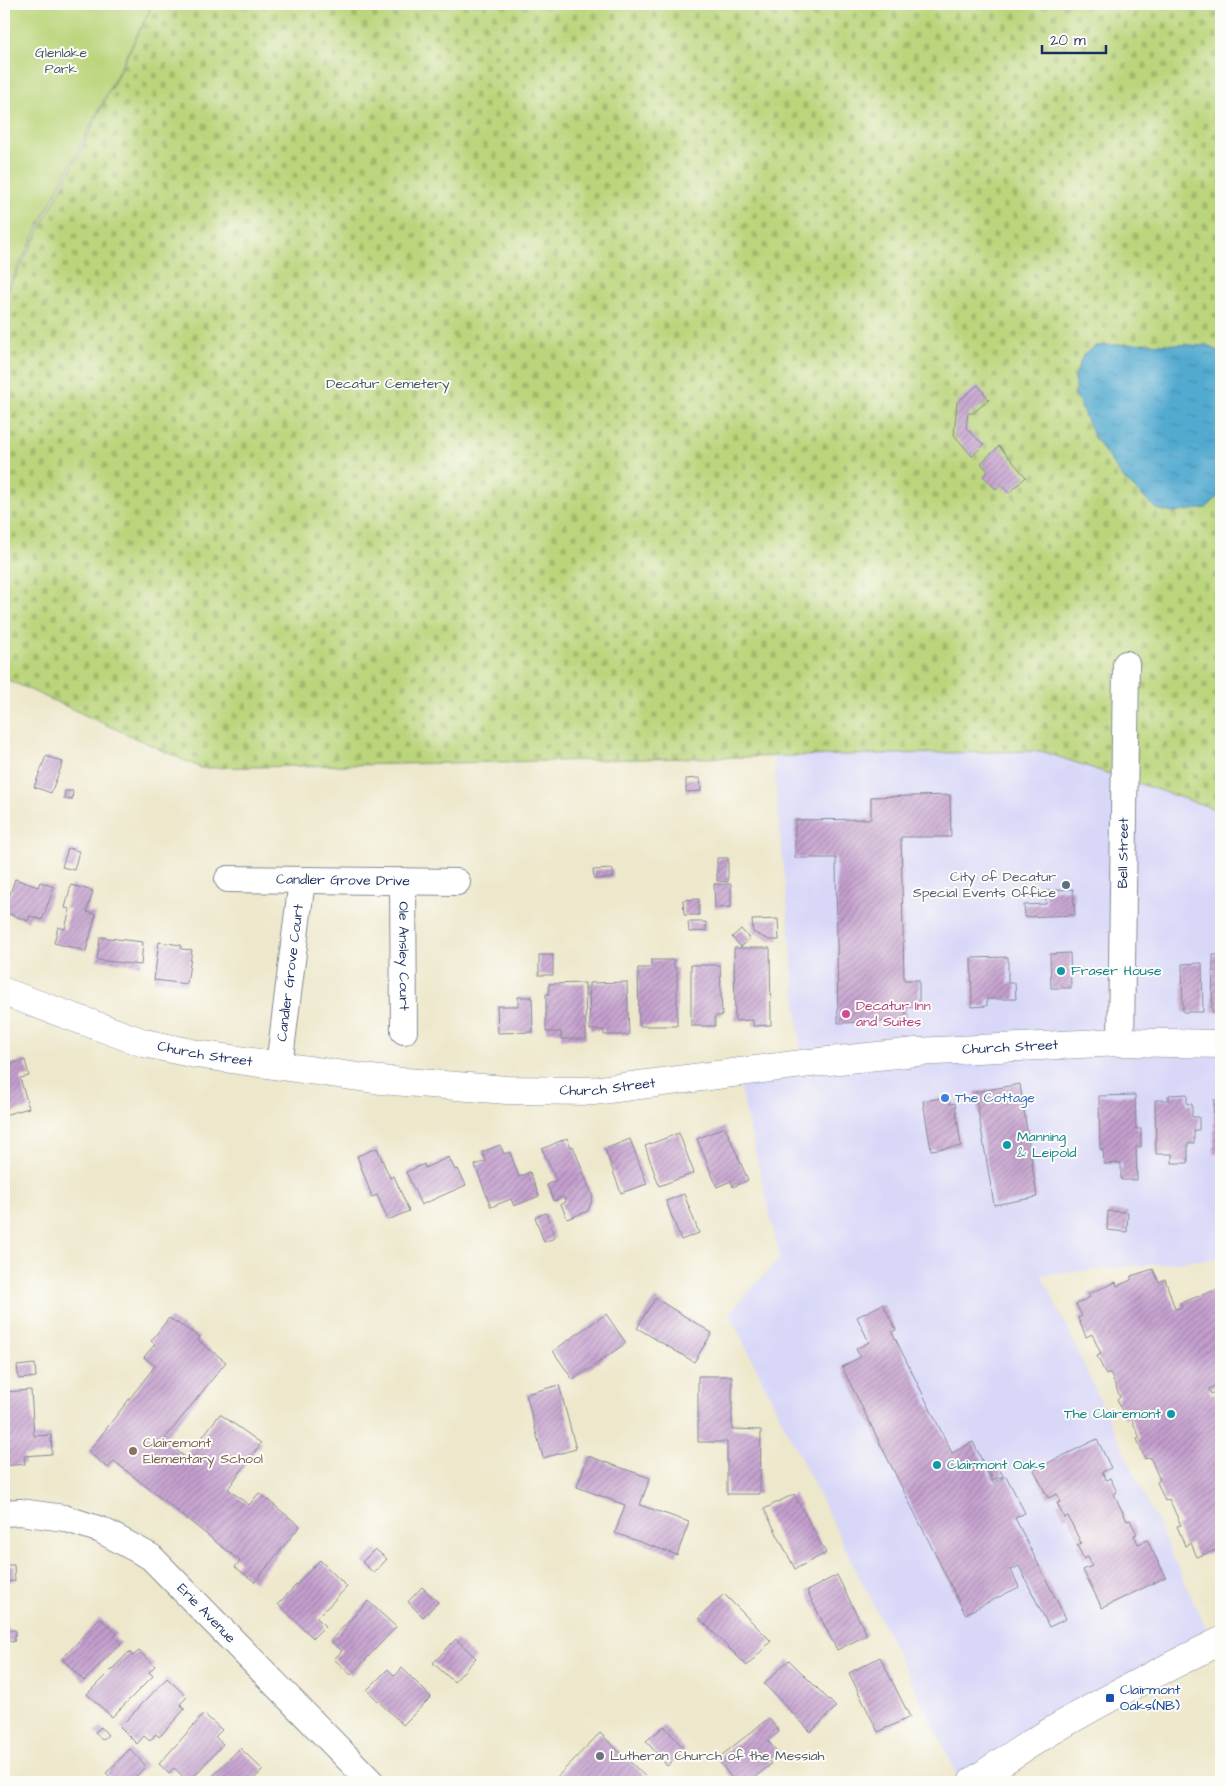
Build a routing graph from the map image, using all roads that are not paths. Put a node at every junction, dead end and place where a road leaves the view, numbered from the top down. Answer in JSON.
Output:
{"nodes":[{"id":1,"x":1126,"y":664,"type":"dead end"},
{"id":2,"x":228,"y":880,"type":"dead end"},
{"id":3,"x":302,"y":880,"type":"junction"},
{"id":4,"x":403,"y":881,"type":"junction"},
{"id":5,"x":457,"y":882,"type":"dead end"},
{"id":6,"x":4,"y":992,"type":"edge"},
{"id":7,"x":404,"y":1031,"type":"dead end"},
{"id":8,"x":1121,"y":1042,"type":"junction"},
{"id":9,"x":1221,"y":1044,"type":"edge"},
{"id":10,"x":279,"y":1066,"type":"junction"},
{"id":11,"x":4,"y":1513,"type":"edge"},
{"id":12,"x":1221,"y":1641,"type":"edge"},
{"id":13,"x":371,"y":1782,"type":"edge"},
{"id":14,"x":972,"y":1782,"type":"edge"}],
"edges":[{"from":1,"to":8,"type":"street","name":"Bell Street"},
{"from":2,"to":3,"type":"street","name":"Candler Grove Drive"},
{"from":3,"to":4,"type":"street","name":"Candler Grove Drive"},
{"from":3,"to":10,"type":"street","name":"Candler Grove Court"},
{"from":4,"to":5,"type":"street","name":"Candler Grove Drive"},
{"from":4,"to":7,"type":"street","name":"Ole Ansley Court"},
{"from":6,"to":10,"type":"main road","name":"Church Street"},
{"from":8,"to":9,"type":"main road","name":"Church Street"},
{"from":8,"to":10,"type":"main road","name":"Church Street"},
{"from":11,"to":13,"type":"street","name":"Erie Avenue"},
{"from":12,"to":14,"type":"main road"}]}
